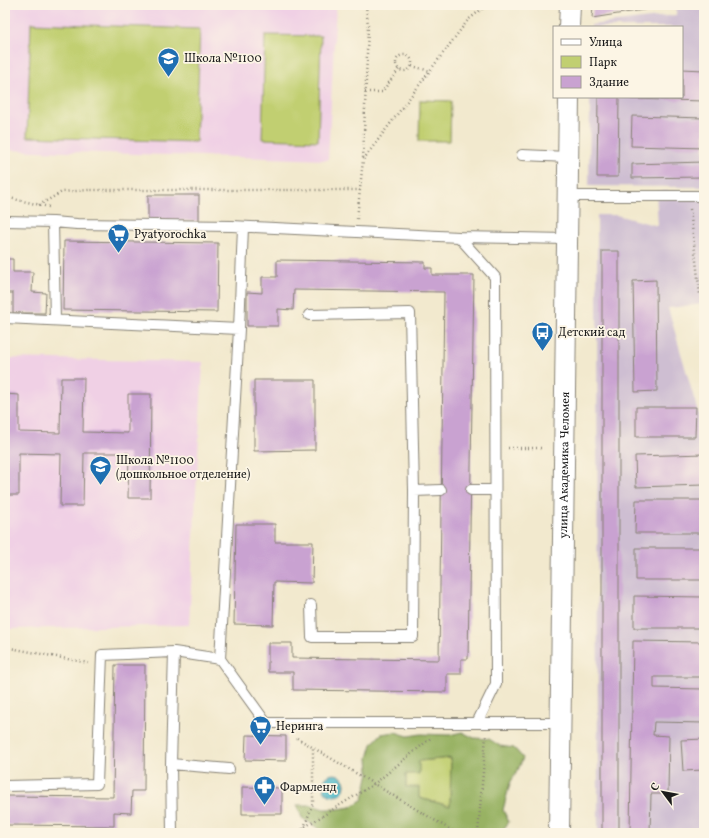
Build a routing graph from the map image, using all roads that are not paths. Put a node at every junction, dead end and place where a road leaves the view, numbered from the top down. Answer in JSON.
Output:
{"nodes":[{"id":1,"x":570,"y":5,"type":"edge"},
{"id":2,"x":569,"y":26,"type":"edge"},
{"id":3,"x":569,"y":98,"type":"edge"},
{"id":4,"x":522,"y":155,"type":"dead end"},
{"id":5,"x":568,"y":157,"type":"junction"},
{"id":6,"x":567,"y":196,"type":"junction"},
{"id":7,"x":704,"y":196,"type":"edge"},
{"id":8,"x":5,"y":221,"type":"edge"},
{"id":9,"x":53,"y":222,"type":"junction"},
{"id":10,"x":243,"y":227,"type":"junction"},
{"id":11,"x":459,"y":237,"type":"junction"},
{"id":12,"x":567,"y":239,"type":"junction"},
{"id":13,"x":309,"y":315,"type":"dead end"},
{"id":14,"x":5,"y":318,"type":"edge"},
{"id":15,"x":55,"y":320,"type":"junction"},
{"id":16,"x":239,"y":329,"type":"junction"},
{"id":17,"x":441,"y":490,"type":"dead end"},
{"id":18,"x":471,"y":490,"type":"dead end"},
{"id":19,"x":495,"y":490,"type":"junction"},
{"id":20,"x":414,"y":491,"type":"junction"},
{"id":21,"x":311,"y":605,"type":"dead end"},
{"id":22,"x":174,"y":652,"type":"junction"},
{"id":23,"x":220,"y":659,"type":"junction"},
{"id":24,"x":482,"y":723,"type":"junction"},
{"id":25,"x":561,"y":723,"type":"junction"},
{"id":26,"x":171,"y":764,"type":"junction"},
{"id":27,"x":229,"y":769,"type":"dead end"},
{"id":28,"x":5,"y":786,"type":"edge"},
{"id":29,"x":172,"y":833,"type":"edge"},
{"id":30,"x":560,"y":833,"type":"edge"}],
"edges":[{"from":1,"to":2,"type":"street"},
{"from":3,"to":5,"type":"street","name":"улица Академика Челомея"},
{"from":4,"to":5,"type":"lane"},
{"from":5,"to":6,"type":"street","name":"улица Академика Челомея"},
{"from":6,"to":7,"type":"lane"},
{"from":6,"to":12,"type":"street","name":"улица Академика Челомея"},
{"from":8,"to":9,"type":"lane"},
{"from":9,"to":10,"type":"lane"},
{"from":9,"to":15,"type":"lane"},
{"from":10,"to":11,"type":"lane"},
{"from":10,"to":16,"type":"lane"},
{"from":11,"to":12,"type":"lane"},
{"from":11,"to":19,"type":"lane"},
{"from":12,"to":25,"type":"street","name":"улица Академика Челомея"},
{"from":13,"to":20,"type":"lane"},
{"from":14,"to":15,"type":"lane"},
{"from":15,"to":16,"type":"lane"},
{"from":16,"to":23,"type":"lane"},
{"from":17,"to":20,"type":"lane"},
{"from":18,"to":19,"type":"lane"},
{"from":19,"to":24,"type":"lane"},
{"from":20,"to":21,"type":"lane"},
{"from":22,"to":23,"type":"lane"},
{"from":22,"to":26,"type":"lane"},
{"from":22,"to":28,"type":"lane"},
{"from":23,"to":24,"type":"lane"},
{"from":24,"to":25,"type":"lane"},
{"from":25,"to":30,"type":"street","name":"улица Академика Челомея"},
{"from":26,"to":27,"type":"lane"},
{"from":26,"to":29,"type":"lane"}]}
